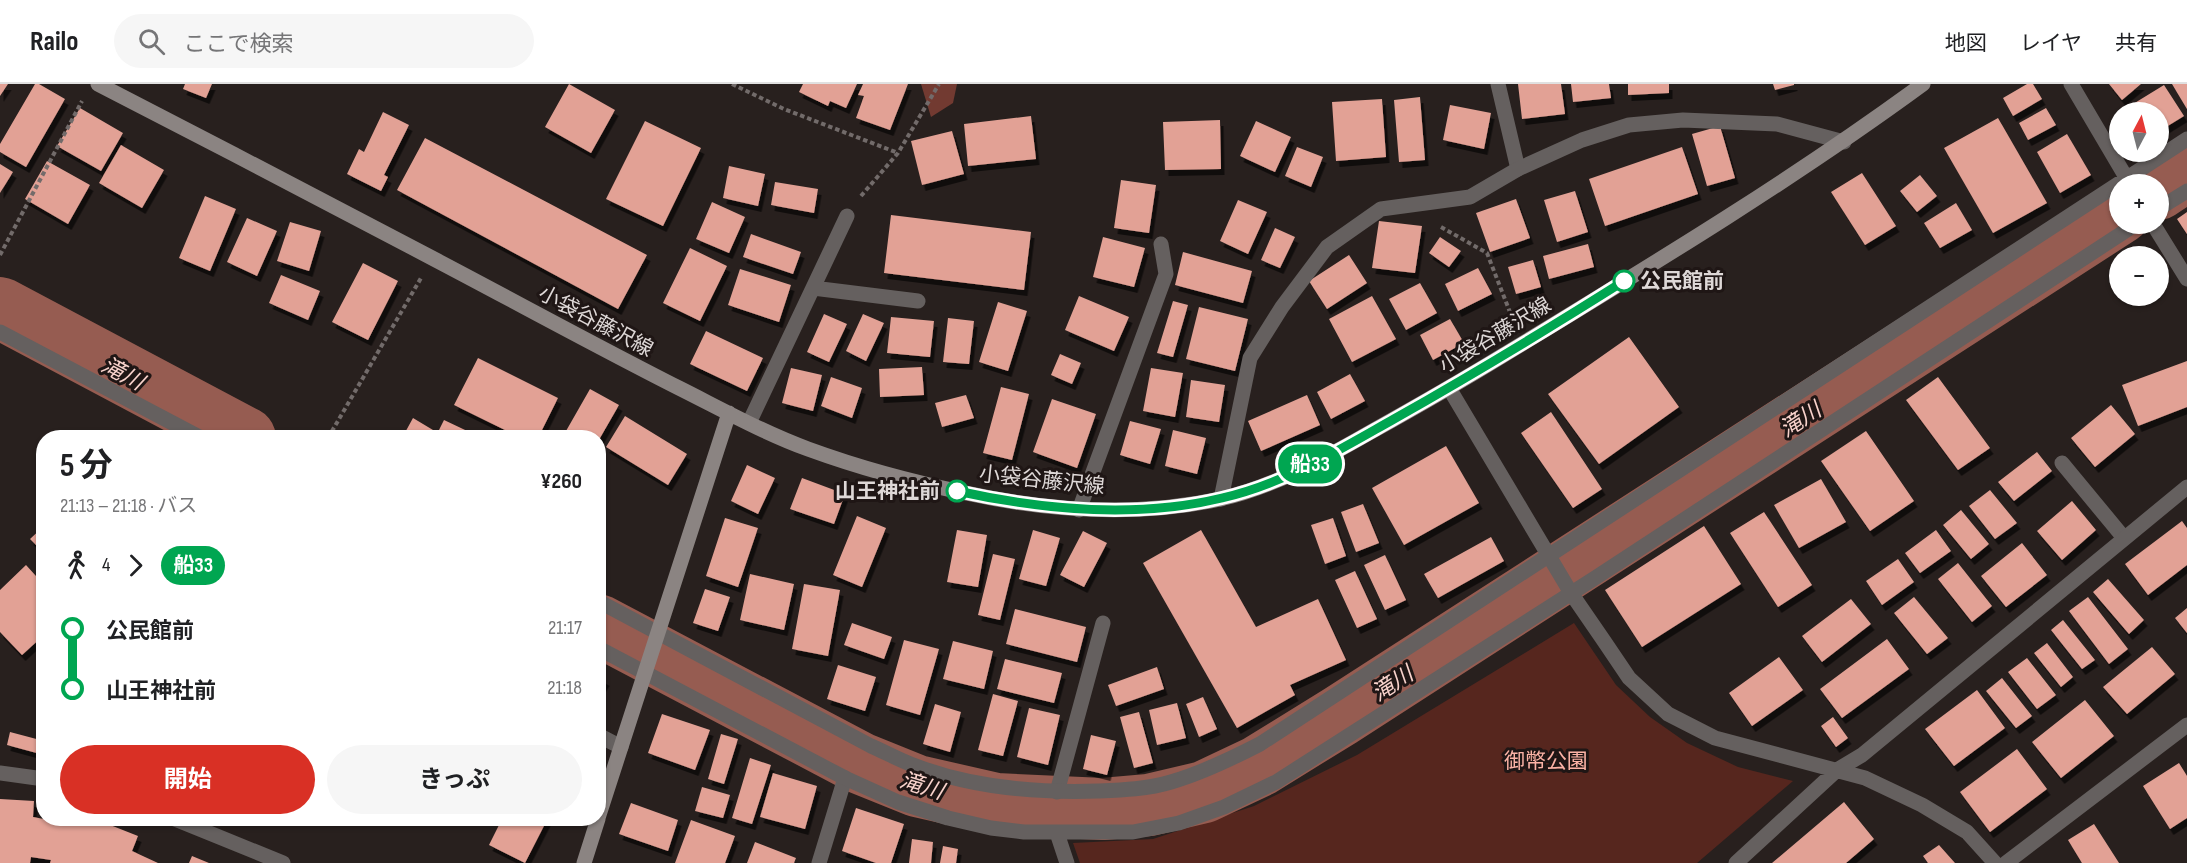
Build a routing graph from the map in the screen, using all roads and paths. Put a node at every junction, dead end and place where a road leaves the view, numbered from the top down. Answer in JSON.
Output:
{"nodes":[{"id":1,"x":98,"y":84,"type":"edge"},
{"id":2,"x":732,"y":84,"type":"edge"},
{"id":3,"x":939,"y":84,"type":"edge"},
{"id":4,"x":1497,"y":84,"type":"edge"},
{"id":5,"x":1923,"y":84,"type":"edge"},
{"id":6,"x":2071,"y":84,"type":"edge"},
{"id":7,"x":85,"y":95,"type":"dead end"},
{"id":8,"x":2187,"y":139,"type":"edge"},
{"id":9,"x":1844,"y":142,"type":"junction"},
{"id":10,"x":898,"y":153,"type":"junction"},
{"id":11,"x":1518,"y":169,"type":"junction"},
{"id":12,"x":2123,"y":174,"type":"edge"},
{"id":13,"x":2139,"y":174,"type":"edge"},
{"id":14,"x":2187,"y":191,"type":"edge"},
{"id":15,"x":2109,"y":194,"type":"edge"},
{"id":16,"x":1427,"y":202,"type":"junction"},
{"id":17,"x":2169,"y":202,"type":"edge"},
{"id":18,"x":847,"y":216,"type":"joint"},
{"id":19,"x":2120,"y":234,"type":"edge"},
{"id":20,"x":2160,"y":234,"type":"edge"},
{"id":21,"x":1161,"y":244,"type":"dead end"},
{"id":22,"x":0,"y":255,"type":"edge"},
{"id":23,"x":433,"y":258,"type":"junction"},
{"id":24,"x":2187,"y":279,"type":"edge"},
{"id":25,"x":813,"y":288,"type":"junction"},
{"id":26,"x":918,"y":301,"type":"dead end"},
{"id":27,"x":0,"y":332,"type":"edge"},
{"id":28,"x":1522,"y":344,"type":"junction"},
{"id":29,"x":1449,"y":388,"type":"junction"},
{"id":30,"x":729,"y":413,"type":"junction"},
{"id":31,"x":749,"y":423,"type":"junction"},
{"id":32,"x":186,"y":430,"type":"edge"},
{"id":33,"x":333,"y":430,"type":"edge"},
{"id":34,"x":2062,"y":463,"type":"dead end"},
{"id":35,"x":2187,"y":487,"type":"edge"},
{"id":36,"x":1221,"y":499,"type":"junction"},
{"id":37,"x":1079,"y":510,"type":"junction"},
{"id":38,"x":2124,"y":538,"type":"junction"},
{"id":39,"x":1551,"y":559,"type":"junction"},
{"id":40,"x":1568,"y":588,"type":"junction"},
{"id":41,"x":606,"y":606,"type":"edge"},
{"id":42,"x":1103,"y":623,"type":"dead end"},
{"id":43,"x":656,"y":637,"type":"junction"},
{"id":44,"x":606,"y":651,"type":"edge"},
{"id":45,"x":646,"y":668,"type":"junction"},
{"id":46,"x":2187,"y":724,"type":"edge"},
{"id":47,"x":606,"y":739,"type":"edge"},
{"id":48,"x":621,"y":747,"type":"junction"},
{"id":49,"x":1838,"y":770,"type":"junction"},
{"id":50,"x":0,"y":773,"type":"edge"},
{"id":51,"x":36,"y":778,"type":"edge"},
{"id":52,"x":844,"y":778,"type":"junction"},
{"id":53,"x":1057,"y":792,"type":"junction"},
{"id":54,"x":606,"y":794,"type":"edge"},
{"id":55,"x":192,"y":826,"type":"edge"},
{"id":56,"x":596,"y":826,"type":"edge"},
{"id":57,"x":1057,"y":833,"type":"junction"},
{"id":58,"x":283,"y":863,"type":"edge"},
{"id":59,"x":584,"y":863,"type":"edge"},
{"id":60,"x":819,"y":863,"type":"edge"},
{"id":61,"x":1067,"y":863,"type":"edge"},
{"id":62,"x":1736,"y":863,"type":"edge"},
{"id":63,"x":1995,"y":863,"type":"edge"},
{"id":64,"x":2006,"y":863,"type":"edge"}],
"edges":[{"from":1,"to":23,"type":"main road","name":"小袋谷藤沢線"},
{"from":2,"to":10,"type":"path"},
{"from":3,"to":10,"type":"path"},
{"from":4,"to":11,"type":"street"},
{"from":5,"to":9,"type":"main road","name":"小袋谷藤沢線"},
{"from":6,"to":12,"type":"street"},
{"from":7,"to":22,"type":"path"},
{"from":8,"to":13,"type":"street"},
{"from":9,"to":11,"type":"street"},
{"from":9,"to":28,"type":"main road","name":"小袋谷藤沢線"},
{"from":10,"to":18,"type":"path"},
{"from":11,"to":16,"type":"street"},
{"from":14,"to":17,"type":"street"},
{"from":15,"to":39,"type":"street"},
{"from":16,"to":28,"type":"path"},
{"from":16,"to":36,"type":"street"},
{"from":18,"to":25,"type":"street"},
{"from":19,"to":40,"type":"street"},
{"from":20,"to":24,"type":"street"},
{"from":21,"to":37,"type":"street"},
{"from":23,"to":30,"type":"main road","name":"小袋谷藤沢線"},
{"from":23,"to":33,"type":"path"},
{"from":25,"to":26,"type":"street"},
{"from":25,"to":31,"type":"street"},
{"from":27,"to":32,"type":"street"},
{"from":28,"to":29,"type":"main road","name":"小袋谷藤沢線"},
{"from":29,"to":36,"type":"main road","name":"小袋谷藤沢線"},
{"from":29,"to":39,"type":"street"},
{"from":30,"to":31,"type":"main road","name":"小袋谷藤沢線"},
{"from":30,"to":43,"type":"main road"},
{"from":31,"to":37,"type":"main road","name":"小袋谷藤沢線"},
{"from":34,"to":38,"type":"street"},
{"from":35,"to":38,"type":"street"},
{"from":36,"to":37,"type":"main road","name":"小袋谷藤沢線"},
{"from":38,"to":49,"type":"street"},
{"from":39,"to":40,"type":"street"},
{"from":39,"to":53,"type":"street"},
{"from":40,"to":49,"type":"street"},
{"from":40,"to":57,"type":"street"},
{"from":41,"to":43,"type":"street"},
{"from":42,"to":53,"type":"street"},
{"from":43,"to":45,"type":"main road"},
{"from":43,"to":53,"type":"street"},
{"from":44,"to":45,"type":"street"},
{"from":45,"to":48,"type":"main road"},
{"from":45,"to":52,"type":"street"},
{"from":46,"to":64,"type":"street"},
{"from":47,"to":48,"type":"street"},
{"from":48,"to":54,"type":"main road"},
{"from":49,"to":62,"type":"street"},
{"from":49,"to":63,"type":"street"},
{"from":50,"to":51,"type":"street"},
{"from":52,"to":57,"type":"street"},
{"from":52,"to":60,"type":"street"},
{"from":55,"to":58,"type":"street"},
{"from":56,"to":59,"type":"main road"},
{"from":57,"to":61,"type":"street"}]}
